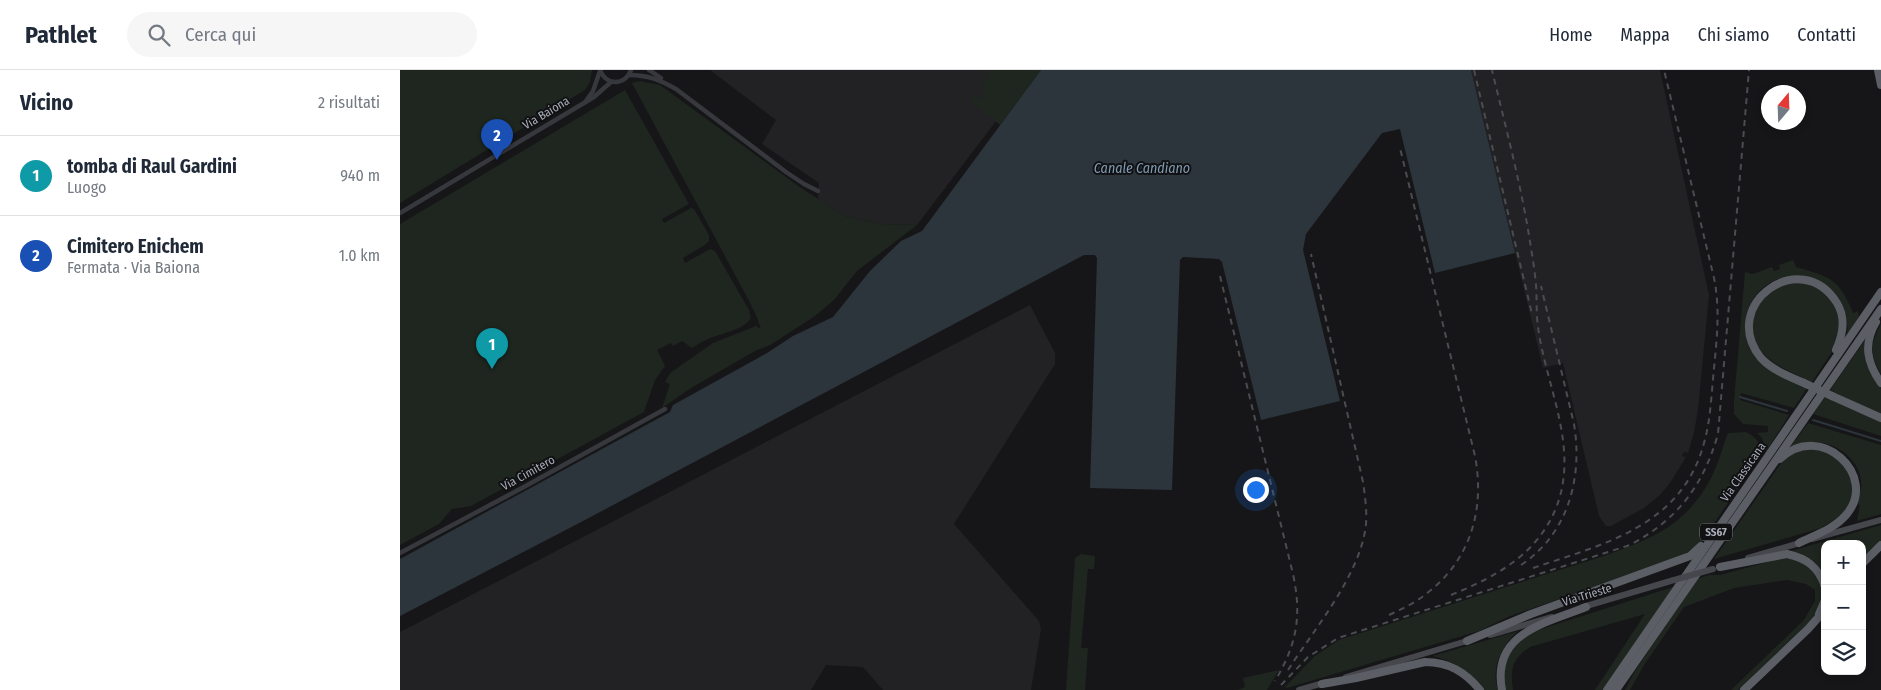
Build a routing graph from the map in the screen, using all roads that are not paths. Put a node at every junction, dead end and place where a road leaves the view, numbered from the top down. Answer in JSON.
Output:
{"nodes":[{"id":1,"x":649,"y":70,"type":"edge"},
{"id":2,"x":1878,"y":70,"type":"edge"},
{"id":3,"x":600,"y":71,"type":"edge"},
{"id":4,"x":630,"y":72,"type":"edge"},
{"id":5,"x":611,"y":82,"type":"junction"},
{"id":6,"x":1881,"y":85,"type":"edge"},
{"id":7,"x":676,"y":89,"type":"junction"},
{"id":8,"x":585,"y":102,"type":"junction"},
{"id":9,"x":818,"y":192,"type":"dead end"},
{"id":10,"x":400,"y":212,"type":"edge"},
{"id":11,"x":1881,"y":292,"type":"edge"},
{"id":12,"x":1881,"y":309,"type":"edge"},
{"id":13,"x":1881,"y":313,"type":"edge"},
{"id":14,"x":1825,"y":373,"type":"junction"},
{"id":15,"x":1881,"y":383,"type":"edge"},
{"id":16,"x":665,"y":408,"type":"dead end"},
{"id":17,"x":1881,"y":418,"type":"edge"},
{"id":18,"x":1768,"y":471,"type":"junction"},
{"id":19,"x":1736,"y":502,"type":"junction"},
{"id":20,"x":1881,"y":520,"type":"edge"},
{"id":21,"x":1799,"y":543,"type":"junction"},
{"id":22,"x":1881,"y":545,"type":"edge"},
{"id":23,"x":400,"y":553,"type":"edge"},
{"id":24,"x":1866,"y":560,"type":"edge"},
{"id":25,"x":1716,"y":568,"type":"junction"},
{"id":26,"x":1824,"y":585,"type":"edge"},
{"id":27,"x":1586,"y":607,"type":"junction"},
{"id":28,"x":1821,"y":609,"type":"edge"},
{"id":29,"x":1821,"y":615,"type":"edge"},
{"id":30,"x":1815,"y":623,"type":"junction"},
{"id":31,"x":1658,"y":629,"type":"junction"},
{"id":32,"x":1467,"y":641,"type":"junction"},
{"id":33,"x":1322,"y":684,"type":"junction"},
{"id":34,"x":1748,"y":688,"type":"edge"},
{"id":35,"x":1299,"y":690,"type":"edge"},
{"id":36,"x":1480,"y":690,"type":"edge"},
{"id":37,"x":1502,"y":690,"type":"edge"},
{"id":38,"x":1607,"y":690,"type":"edge"},
{"id":39,"x":1616,"y":690,"type":"edge"},
{"id":40,"x":1623,"y":690,"type":"edge"}],
"edges":[{"from":1,"to":7,"type":"street"},
{"from":2,"to":6,"type":"highway"},
{"from":3,"to":5,"type":"street"},
{"from":3,"to":8,"type":"street"},
{"from":4,"to":5,"type":"street"},
{"from":4,"to":7,"type":"street"},
{"from":5,"to":8,"type":"street","name":"Via Baiona"},
{"from":7,"to":9,"type":"street"},
{"from":8,"to":10,"type":"street","name":"Via Baiona"},
{"from":11,"to":14,"type":"highway","name":"Via Classicana"},
{"from":12,"to":18,"type":"highway","name":"Via Classicana"},
{"from":13,"to":15,"type":"highway"},
{"from":14,"to":17,"type":"highway","number":"SS67","bridge":true},
{"from":14,"to":19,"type":"highway","name":"Via Classicana","number":"SS67"},
{"from":16,"to":23,"type":"street","name":"Via Cimitero"},
{"from":18,"to":21,"type":"highway"},
{"from":18,"to":31,"type":"highway","name":"Via Classicana"},
{"from":19,"to":32,"type":"highway"},
{"from":19,"to":38,"type":"highway","name":"Via Classicana","number":"SS67"},
{"from":20,"to":21,"type":"main road","name":"Via Trieste"},
{"from":21,"to":25,"type":"main road","name":"Via Trieste"},
{"from":22,"to":24,"type":"highway"},
{"from":25,"to":26,"type":"highway"},
{"from":25,"to":27,"type":"main road","name":"Via Trieste","bridge":true},
{"from":27,"to":32,"type":"main road","name":"Via Trieste"},
{"from":27,"to":37,"type":"highway"},
{"from":28,"to":30,"type":"highway"},
{"from":29,"to":30,"type":"highway"},
{"from":30,"to":34,"type":"highway"},
{"from":31,"to":39,"type":"highway","name":"Via Classicana"},
{"from":31,"to":40,"type":"highway"},
{"from":32,"to":33,"type":"main road","name":"Via Trieste"},
{"from":33,"to":35,"type":"main road","name":"Via Trieste"},
{"from":33,"to":36,"type":"highway"}]}
